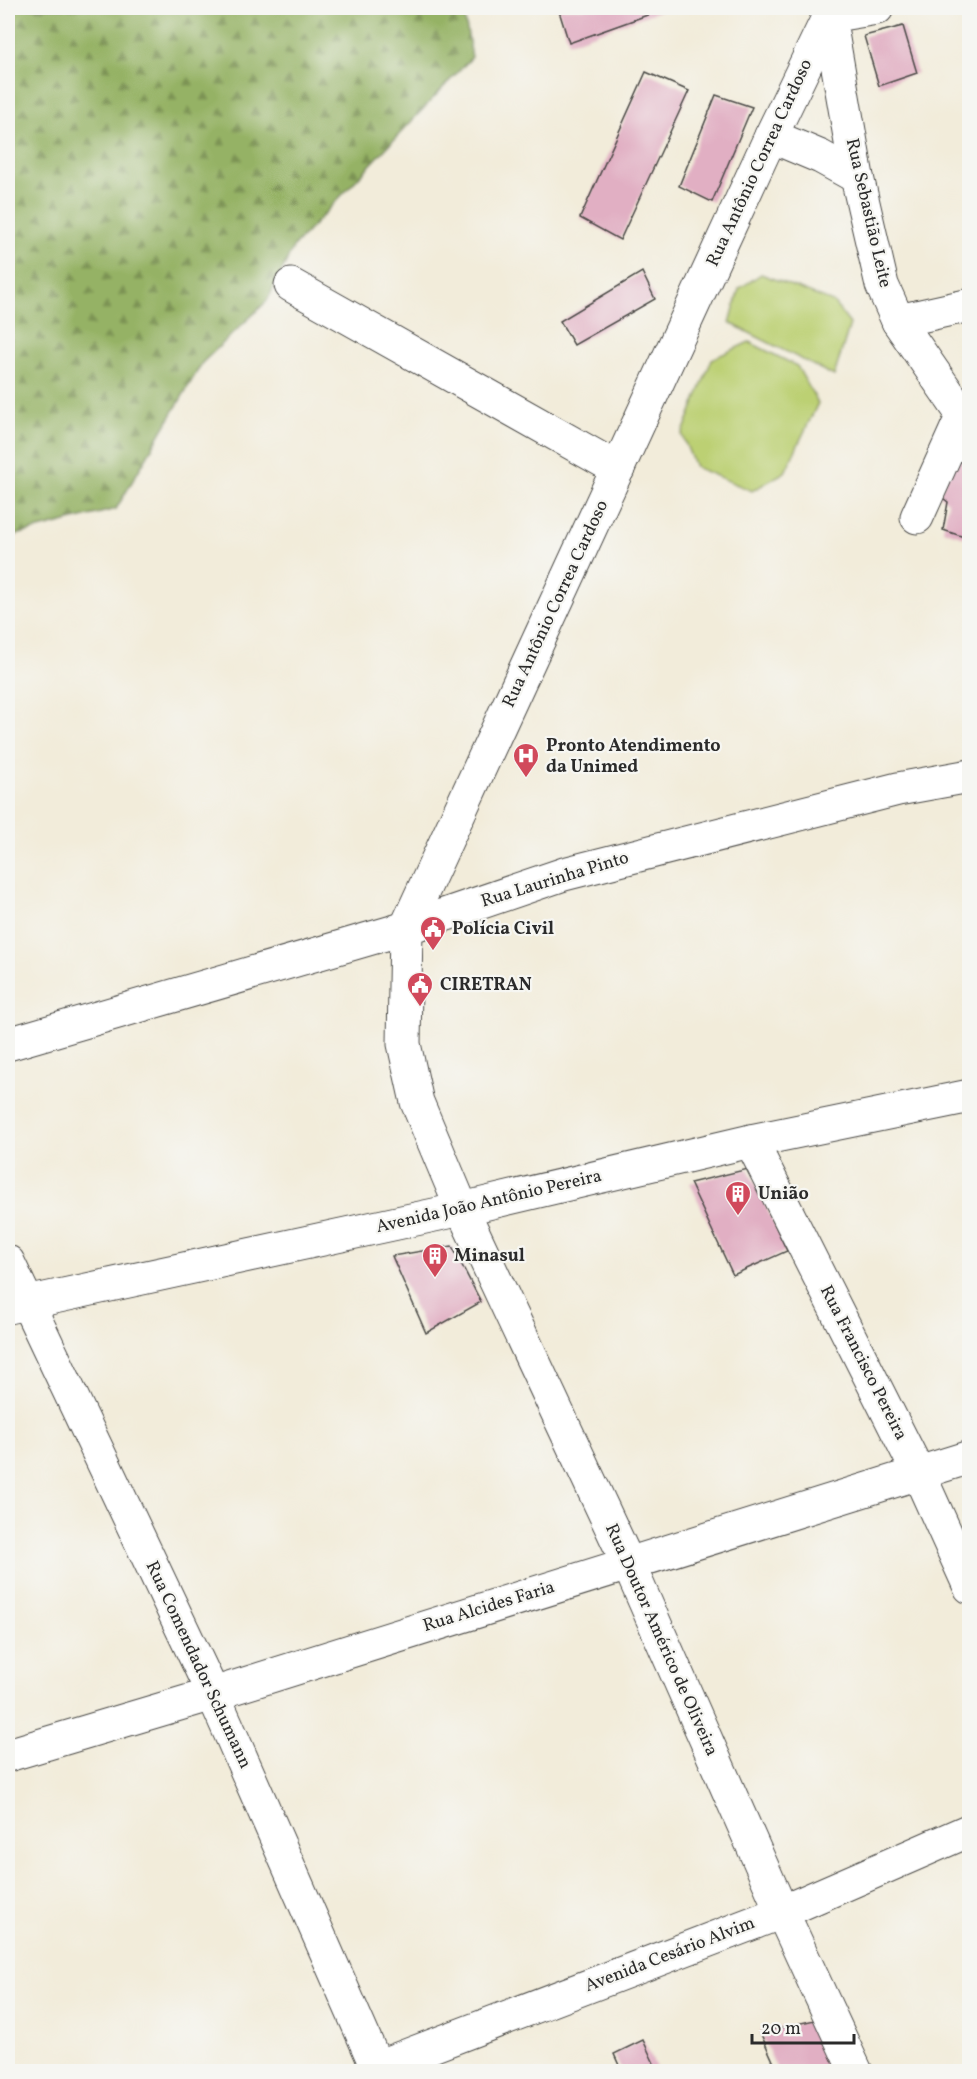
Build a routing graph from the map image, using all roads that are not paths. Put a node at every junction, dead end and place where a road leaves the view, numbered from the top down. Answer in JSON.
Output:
{"nodes":[{"id":1,"x":877,"y":8,"type":"edge"},
{"id":2,"x":828,"y":10,"type":"edge"},
{"id":3,"x":771,"y":136,"type":"junction"},
{"id":4,"x":857,"y":177,"type":"junction"},
{"id":5,"x":291,"y":285,"type":"dead end"},
{"id":6,"x":969,"y":305,"type":"edge"},
{"id":7,"x":898,"y":321,"type":"junction"},
{"id":8,"x":966,"y":418,"type":"edge"},
{"id":9,"x":618,"y":469,"type":"junction"},
{"id":10,"x":917,"y":517,"type":"dead end"},
{"id":11,"x":969,"y":777,"type":"edge"},
{"id":12,"x":406,"y":928,"type":"junction"},
{"id":13,"x":8,"y":1044,"type":"edge"},
{"id":14,"x":969,"y":1096,"type":"edge"},
{"id":15,"x":751,"y":1142,"type":"junction"},
{"id":16,"x":462,"y":1209,"type":"junction"},
{"id":17,"x":8,"y":1262,"type":"edge"},
{"id":18,"x":17,"y":1305,"type":"edge"},
{"id":19,"x":969,"y":1457,"type":"edge"},
{"id":20,"x":918,"y":1472,"type":"junction"},
{"id":21,"x":628,"y":1563,"type":"junction"},
{"id":22,"x":969,"y":1587,"type":"edge"},
{"id":23,"x":213,"y":1694,"type":"junction"},
{"id":24,"x":8,"y":1755,"type":"edge"},
{"id":25,"x":969,"y":1830,"type":"edge"},
{"id":26,"x":782,"y":1912,"type":"junction"},
{"id":27,"x":375,"y":2070,"type":"edge"},
{"id":28,"x":856,"y":2072,"type":"edge"}],
"edges":[{"from":1,"to":2,"type":"main road"},
{"from":2,"to":3,"type":"main road","name":"Rua Antônio Correa Cardoso"},
{"from":2,"to":4,"type":"main road","name":"Rua Sebastião Leite"},
{"from":3,"to":4,"type":"main road"},
{"from":3,"to":9,"type":"main road","name":"Rua Antônio Correa Cardoso"},
{"from":4,"to":7,"type":"main road","name":"Rua Sebastião Leite"},
{"from":5,"to":9,"type":"main road"},
{"from":6,"to":7,"type":"main road"},
{"from":7,"to":8,"type":"main road","name":"Rua Sebastião Leite"},
{"from":8,"to":10,"type":"main road"},
{"from":9,"to":12,"type":"main road","name":"Rua Antônio Correa Cardoso"},
{"from":11,"to":12,"type":"main road","name":"Rua Laurinha Pinto"},
{"from":12,"to":13,"type":"main road","name":"Rua Laurinha Pinto"},
{"from":12,"to":16,"type":"main road","name":"Rua Antônio Correa Cardoso"},
{"from":14,"to":15,"type":"main road","name":"Avenida João Antônio Pereira"},
{"from":15,"to":16,"type":"main road","name":"Avenida João Antônio Pereira"},
{"from":15,"to":20,"type":"main road","name":"Rua Francisco Pereira"},
{"from":16,"to":18,"type":"main road","name":"Avenida João Antônio Pereira"},
{"from":16,"to":21,"type":"main road","name":"Rua Doutor Américo de Oliveira"},
{"from":17,"to":18,"type":"main road","name":"Rua Comendador Schumann"},
{"from":18,"to":23,"type":"main road","name":"Rua Comendador Schumann"},
{"from":19,"to":20,"type":"main road","name":"Rua Alcides Faria"},
{"from":20,"to":21,"type":"main road","name":"Rua Alcides Faria"},
{"from":20,"to":22,"type":"main road","name":"Rua Francisco Pereira"},
{"from":21,"to":23,"type":"main road","name":"Rua Alcides Faria"},
{"from":21,"to":26,"type":"main road","name":"Rua Doutor Américo de Oliveira"},
{"from":23,"to":24,"type":"main road","name":"Rua Alcides Faria"},
{"from":23,"to":27,"type":"main road","name":"Rua Comendador Schumann"},
{"from":25,"to":26,"type":"main road","name":"Avenida Cesário Alvim"},
{"from":26,"to":27,"type":"main road","name":"Avenida Cesário Alvim"},
{"from":26,"to":28,"type":"main road","name":"Rua Doutor Américo de Oliveira"}]}
